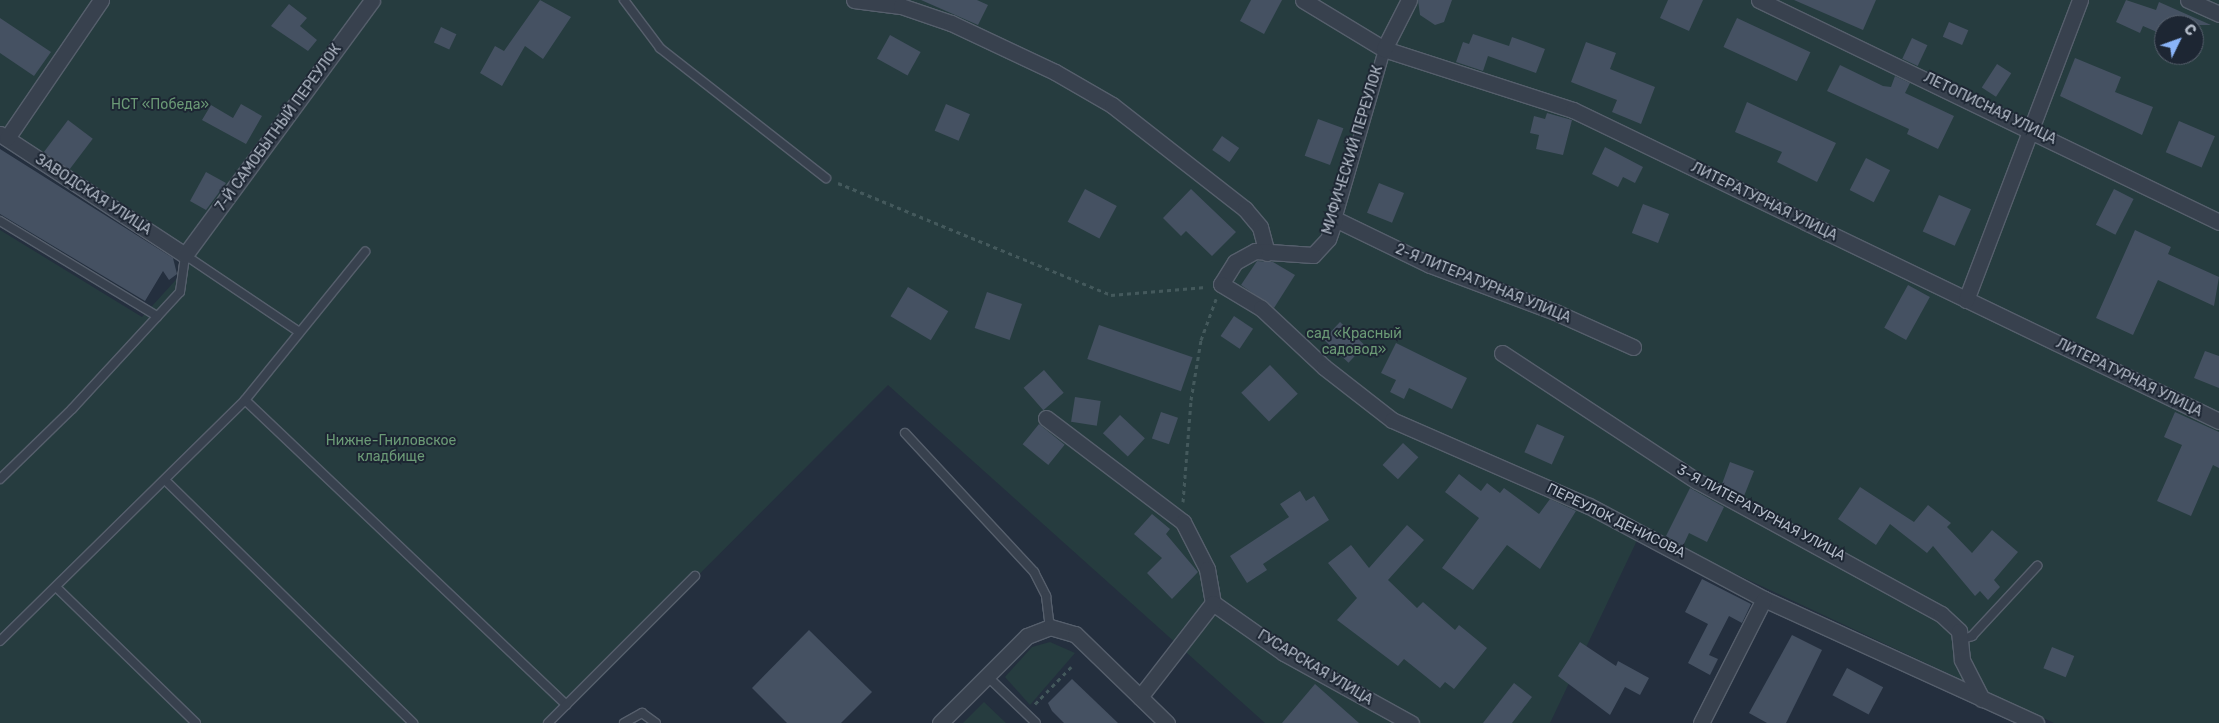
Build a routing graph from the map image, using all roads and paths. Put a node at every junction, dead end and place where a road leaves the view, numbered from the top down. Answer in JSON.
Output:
{"nodes":[{"id":1,"x":101,"y":0,"type":"edge"},
{"id":2,"x":372,"y":0,"type":"edge"},
{"id":3,"x":624,"y":0,"type":"edge"},
{"id":4,"x":854,"y":0,"type":"edge"},
{"id":5,"x":1303,"y":0,"type":"edge"},
{"id":6,"x":1409,"y":0,"type":"edge"},
{"id":7,"x":1759,"y":0,"type":"edge"},
{"id":8,"x":2080,"y":0,"type":"edge"},
{"id":9,"x":2188,"y":0,"type":"edge"},
{"id":10,"x":2219,"y":14,"type":"edge"},
{"id":11,"x":1384,"y":49,"type":"junction"},
{"id":12,"x":2030,"y":128,"type":"junction"},
{"id":13,"x":3,"y":136,"type":"edge"},
{"id":14,"x":826,"y":178,"type":"joint"},
{"id":15,"x":1335,"y":219,"type":"junction"},
{"id":16,"x":0,"y":221,"type":"edge"},
{"id":17,"x":2219,"y":222,"type":"edge"},
{"id":18,"x":365,"y":252,"type":"dead end"},
{"id":19,"x":1267,"y":253,"type":"junction"},
{"id":20,"x":185,"y":255,"type":"junction"},
{"id":21,"x":1221,"y":284,"type":"junction"},
{"id":22,"x":1966,"y":300,"type":"junction"},
{"id":23,"x":157,"y":316,"type":"junction"},
{"id":24,"x":300,"y":332,"type":"junction"},
{"id":25,"x":1633,"y":347,"type":"dead end"},
{"id":26,"x":1502,"y":352,"type":"dead end"},
{"id":27,"x":245,"y":400,"type":"junction"},
{"id":28,"x":1046,"y":418,"type":"dead end"},
{"id":29,"x":2219,"y":421,"type":"edge"},
{"id":30,"x":905,"y":433,"type":"dead end"},
{"id":31,"x":0,"y":479,"type":"edge"},
{"id":32,"x":166,"y":481,"type":"junction"},
{"id":33,"x":1183,"y":522,"type":"junction"},
{"id":34,"x":2037,"y":566,"type":"dead end"},
{"id":35,"x":695,"y":576,"type":"dead end"},
{"id":36,"x":56,"y":587,"type":"junction"},
{"id":37,"x":1764,"y":599,"type":"junction"},
{"id":38,"x":1213,"y":603,"type":"junction"},
{"id":39,"x":1050,"y":627,"type":"junction"},
{"id":40,"x":1960,"y":640,"type":"junction"},
{"id":41,"x":0,"y":641,"type":"edge"},
{"id":42,"x":1071,"y":667,"type":"dead end"},
{"id":43,"x":988,"y":677,"type":"junction"},
{"id":44,"x":1140,"y":697,"type":"junction"},
{"id":45,"x":1982,"y":699,"type":"junction"},
{"id":46,"x":566,"y":705,"type":"junction"},
{"id":47,"x":1031,"y":709,"type":"dead end"},
{"id":48,"x":196,"y":723,"type":"edge"},
{"id":49,"x":413,"y":723,"type":"edge"},
{"id":50,"x":548,"y":723,"type":"edge"},
{"id":51,"x":624,"y":723,"type":"edge"},
{"id":52,"x":656,"y":723,"type":"edge"},
{"id":53,"x":940,"y":723,"type":"edge"},
{"id":54,"x":1036,"y":723,"type":"edge"},
{"id":55,"x":1167,"y":723,"type":"edge"},
{"id":56,"x":1410,"y":723,"type":"edge"},
{"id":57,"x":1702,"y":723,"type":"edge"},
{"id":58,"x":2036,"y":723,"type":"edge"}],
"edges":[{"from":1,"to":13,"type":"street"},
{"from":2,"to":20,"type":"street","name":"7-Й САМОБЫТНЫЙ ПЕРЕУЛОК"},
{"from":3,"to":14,"type":"lane"},
{"from":4,"to":19,"type":"street"},
{"from":5,"to":11,"type":"street","name":"ЛИТЕРАТУРНАЯ УЛИЦА"},
{"from":6,"to":11,"type":"street","name":"МИФИЧЕСКИЙ ПЕРЕУЛОК"},
{"from":7,"to":12,"type":"street","name":"ЛЕТОПИСНАЯ УЛИЦА"},
{"from":8,"to":12,"type":"street"},
{"from":9,"to":10,"type":"street"},
{"from":11,"to":15,"type":"street","name":"МИФИЧЕСКИЙ ПЕРЕУЛОК"},
{"from":11,"to":22,"type":"street","name":"ЛИТЕРАТУРНАЯ УЛИЦА"},
{"from":12,"to":17,"type":"street","name":"ЛЕТОПИСНАЯ УЛИЦА"},
{"from":12,"to":22,"type":"street"},
{"from":13,"to":20,"type":"street","name":"ЗАВОДСКАЯ УЛИЦА"},
{"from":14,"to":21,"type":"path"},
{"from":15,"to":19,"type":"street","name":"МИФИЧЕСКИЙ ПЕРЕУЛОК"},
{"from":15,"to":25,"type":"street","name":"2-Я ЛИТЕРАТУРНАЯ УЛИЦА"},
{"from":16,"to":23,"type":"lane"},
{"from":18,"to":24,"type":"lane"},
{"from":19,"to":21,"type":"street","name":"МИФИЧЕСКИЙ ПЕРЕУЛОК"},
{"from":20,"to":23,"type":"lane"},
{"from":20,"to":24,"type":"lane"},
{"from":21,"to":33,"type":"path"},
{"from":21,"to":37,"type":"street","name":"ПЕРЕУЛОК ДЕНИСОВА"},
{"from":22,"to":29,"type":"street","name":"ЛИТЕРАТУРНАЯ УЛИЦА"},
{"from":23,"to":31,"type":"lane"},
{"from":24,"to":27,"type":"lane"},
{"from":26,"to":40,"type":"street","name":"3-Я ЛИТЕРАТУРНАЯ УЛИЦА"},
{"from":27,"to":32,"type":"lane"},
{"from":27,"to":46,"type":"lane"},
{"from":28,"to":33,"type":"street"},
{"from":30,"to":39,"type":"lane"},
{"from":32,"to":36,"type":"lane"},
{"from":32,"to":49,"type":"lane"},
{"from":33,"to":38,"type":"street"},
{"from":34,"to":40,"type":"lane"},
{"from":35,"to":46,"type":"lane"},
{"from":36,"to":41,"type":"lane"},
{"from":36,"to":48,"type":"lane"},
{"from":37,"to":45,"type":"street","name":"ПЕРЕУЛОК ДЕНИСОВА"},
{"from":37,"to":57,"type":"street"},
{"from":38,"to":44,"type":"street"},
{"from":38,"to":56,"type":"street","name":"ГУСАРСКАЯ УЛИЦА"},
{"from":39,"to":43,"type":"street"},
{"from":39,"to":44,"type":"street"},
{"from":40,"to":45,"type":"street","name":"3-Я ЛИТЕРАТУРНАЯ УЛИЦА"},
{"from":42,"to":47,"type":"path"},
{"from":43,"to":53,"type":"street"},
{"from":43,"to":54,"type":"lane"},
{"from":44,"to":55,"type":"street"},
{"from":45,"to":58,"type":"street","name":"ПЕРЕУЛОК ДЕНИСОВА"},
{"from":46,"to":50,"type":"lane"},
{"from":51,"to":52,"type":"lane"}]}
